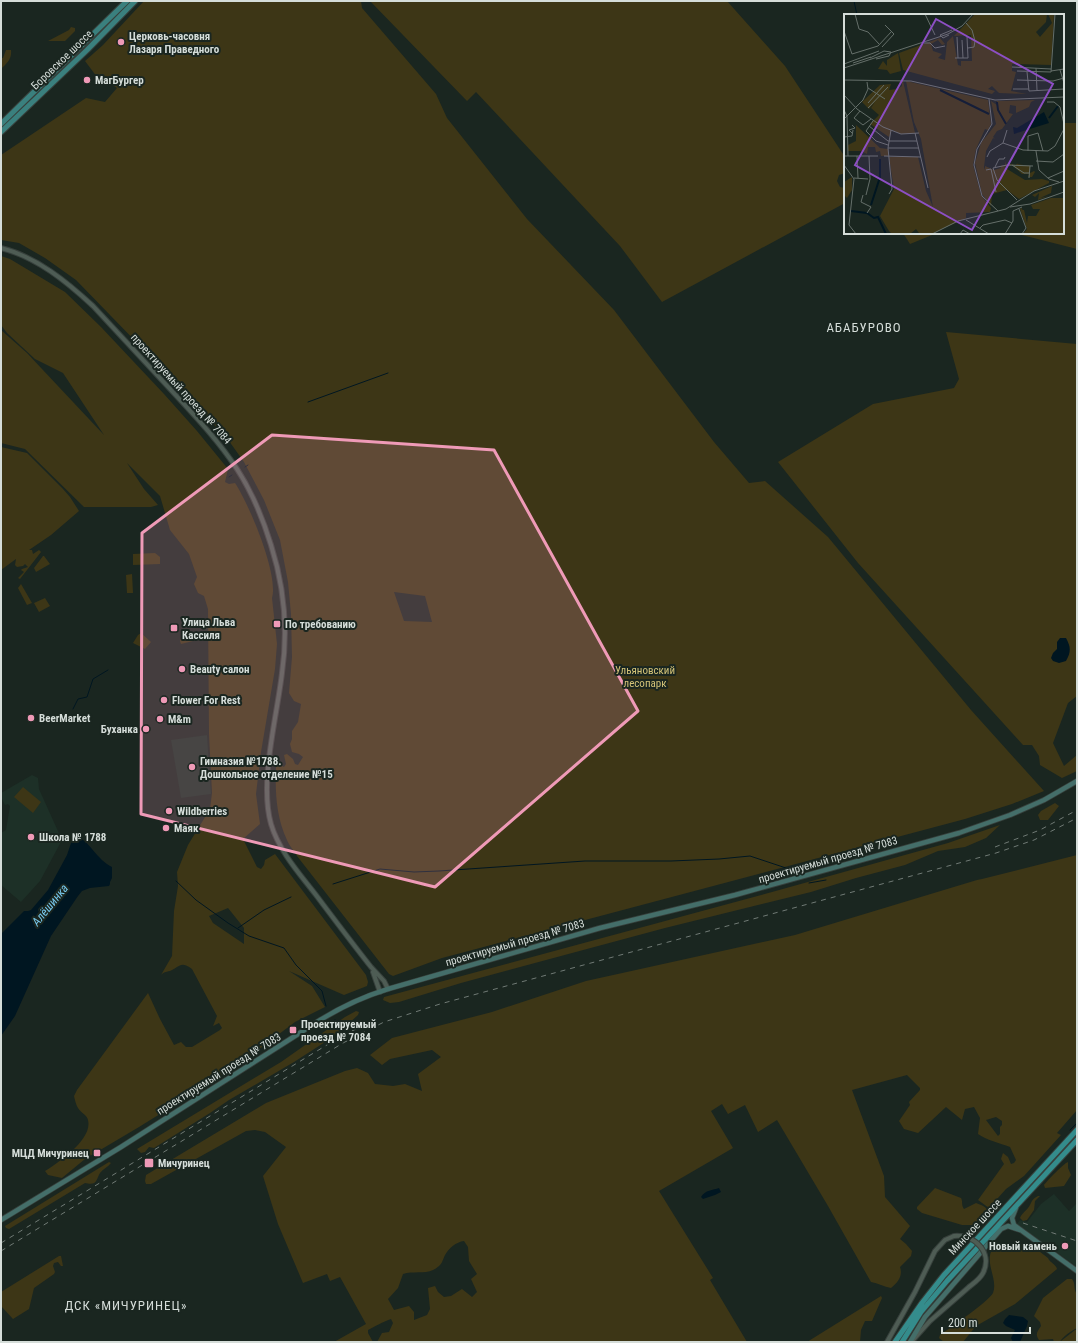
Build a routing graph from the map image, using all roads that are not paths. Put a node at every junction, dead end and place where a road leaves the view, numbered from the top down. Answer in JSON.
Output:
{"nodes":[{"id":1,"x":127,"y":1,"type":"edge"},
{"id":2,"x":135,"y":1,"type":"edge"},
{"id":3,"x":1,"y":124,"type":"edge"},
{"id":4,"x":1,"y":132,"type":"edge"},
{"id":5,"x":1,"y":248,"type":"edge"},
{"id":6,"x":1077,"y":781,"type":"edge"},
{"id":7,"x":371,"y":968,"type":"junction"},
{"id":8,"x":388,"y":989,"type":"junction"},
{"id":9,"x":380,"y":992,"type":"junction"},
{"id":10,"x":1077,"y":1130,"type":"edge"},
{"id":11,"x":1077,"y":1140,"type":"edge"},
{"id":12,"x":1022,"y":1198,"type":"junction"},
{"id":13,"x":1,"y":1220,"type":"edge"},
{"id":14,"x":1020,"y":1230,"type":"junction"},
{"id":15,"x":1077,"y":1271,"type":"edge"},
{"id":16,"x":887,"y":1342,"type":"edge"},
{"id":17,"x":895,"y":1342,"type":"edge"},
{"id":18,"x":902,"y":1342,"type":"edge"},
{"id":19,"x":910,"y":1342,"type":"edge"}],
"edges":[{"from":1,"to":3,"type":"main road","name":"Боровское шоссе"},
{"from":2,"to":4,"type":"main road","name":"Боровское шоссе"},
{"from":5,"to":7,"type":"street","name":"проектируемый проезд № 7084"},
{"from":6,"to":8,"type":"main road","name":"проектируемый проезд № 7083"},
{"from":7,"to":8,"type":"street","name":"проектируемый проезд № 7084"},
{"from":7,"to":9,"type":"street","name":"проектируемый проезд № 7084"},
{"from":8,"to":9,"type":"main road","name":"проектируемый проезд № 7083"},
{"from":9,"to":13,"type":"main road","name":"проектируемый проезд № 7083"},
{"from":10,"to":17,"type":"highway","name":"Минское шоссе"},
{"from":11,"to":12,"type":"highway","name":"Минское шоссе"},
{"from":12,"to":14,"type":"main road"},
{"from":12,"to":18,"type":"highway","name":"Минское шоссе"},
{"from":14,"to":15,"type":"main road"},
{"from":14,"to":19,"type":"main road"},
{"from":16,"to":19,"type":"street","bridge":true}]}
